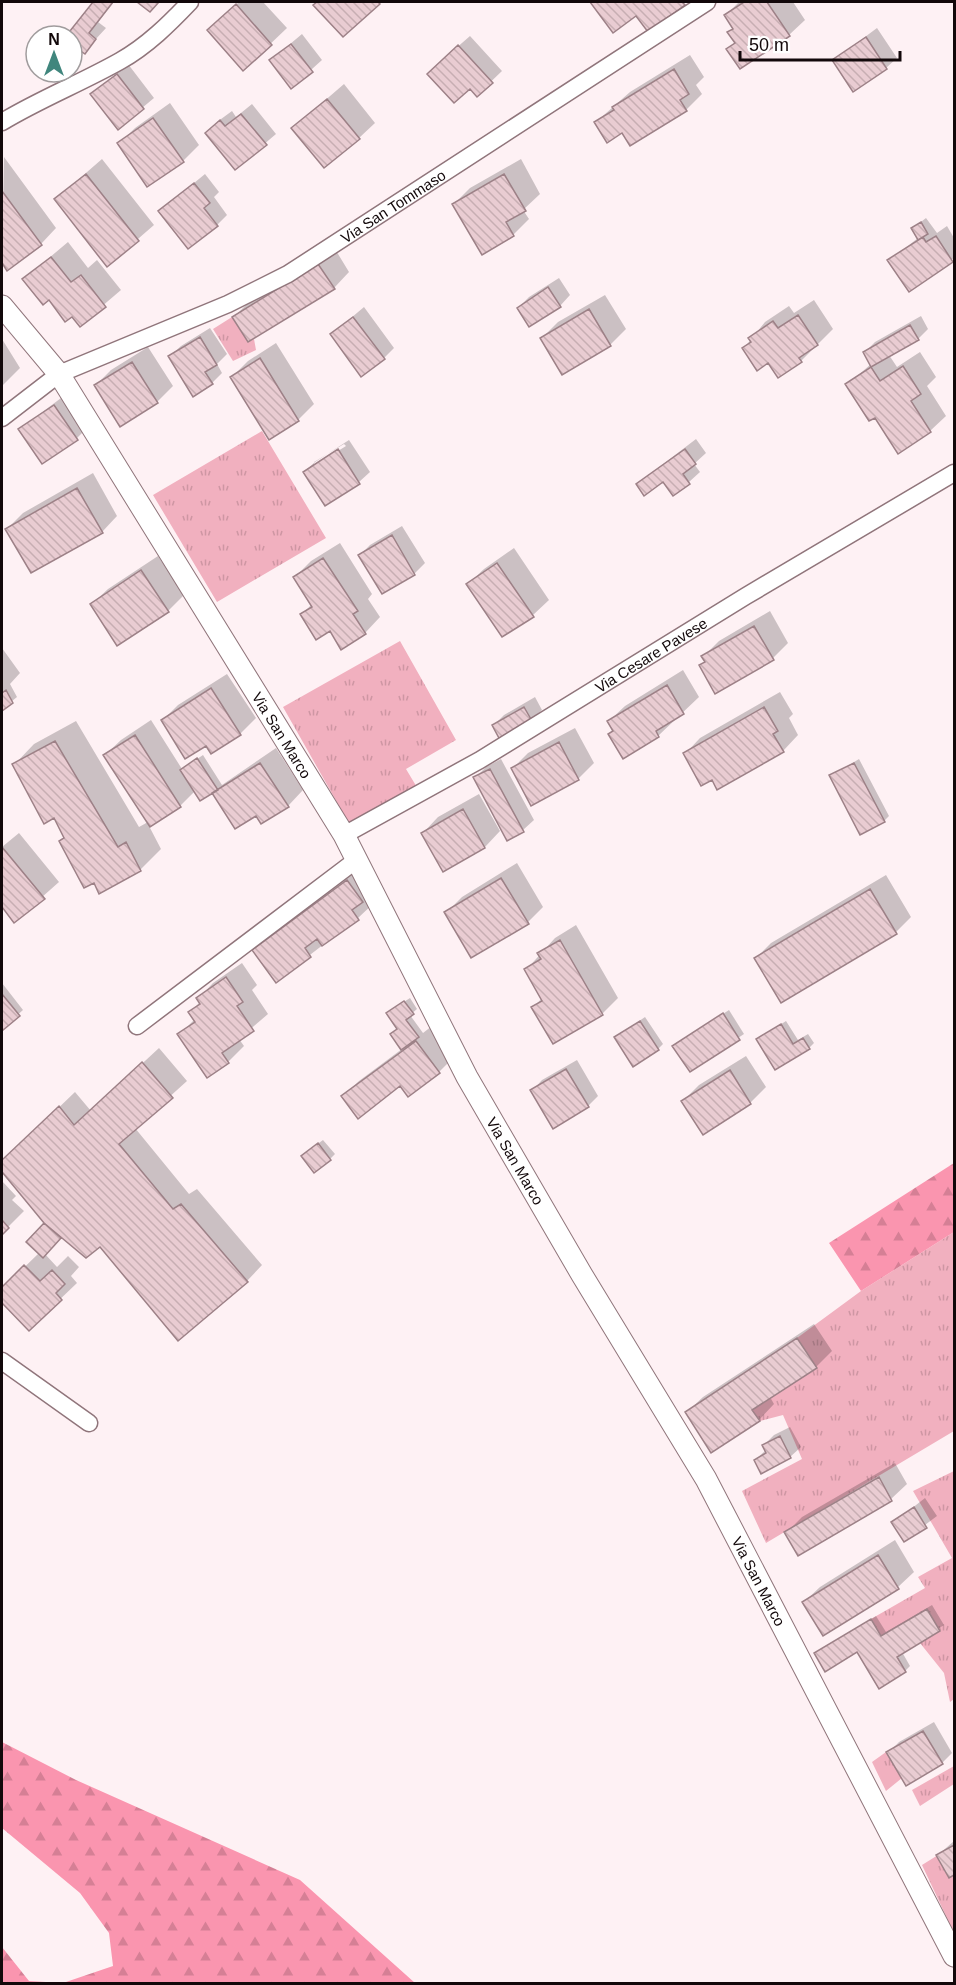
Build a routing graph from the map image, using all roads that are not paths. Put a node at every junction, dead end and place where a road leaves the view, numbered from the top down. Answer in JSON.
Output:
{"nodes":[{"id":1,"x":190,"y":2,"type":"edge"},
{"id":2,"x":707,"y":2,"type":"edge"},
{"id":3,"x":2,"y":122,"type":"edge"},
{"id":4,"x":2,"y":306,"type":"edge"},
{"id":5,"x":59,"y":374,"type":"junction"},
{"id":6,"x":2,"y":418,"type":"edge"},
{"id":7,"x":954,"y":473,"type":"edge"},
{"id":8,"x":344,"y":835,"type":"junction"},
{"id":9,"x":356,"y":861,"type":"junction"},
{"id":10,"x":137,"y":1026,"type":"dead end"},
{"id":11,"x":2,"y":1360,"type":"edge"},
{"id":12,"x":89,"y":1423,"type":"dead end"},
{"id":13,"x":954,"y":1956,"type":"edge"}],
"edges":[{"from":1,"to":3,"type":"street"},
{"from":2,"to":5,"type":"street","name":"Via San Tommaso"},
{"from":4,"to":5,"type":"street","name":"Via San Marco"},
{"from":5,"to":6,"type":"street","name":"Via San Tommaso"},
{"from":5,"to":8,"type":"street","name":"Via San Marco"},
{"from":7,"to":8,"type":"street","name":"Via Cesare Pavese"},
{"from":8,"to":9,"type":"street","name":"Via San Marco"},
{"from":9,"to":10,"type":"street"},
{"from":9,"to":13,"type":"street","name":"Via San Marco"},
{"from":11,"to":12,"type":"street"}]}
